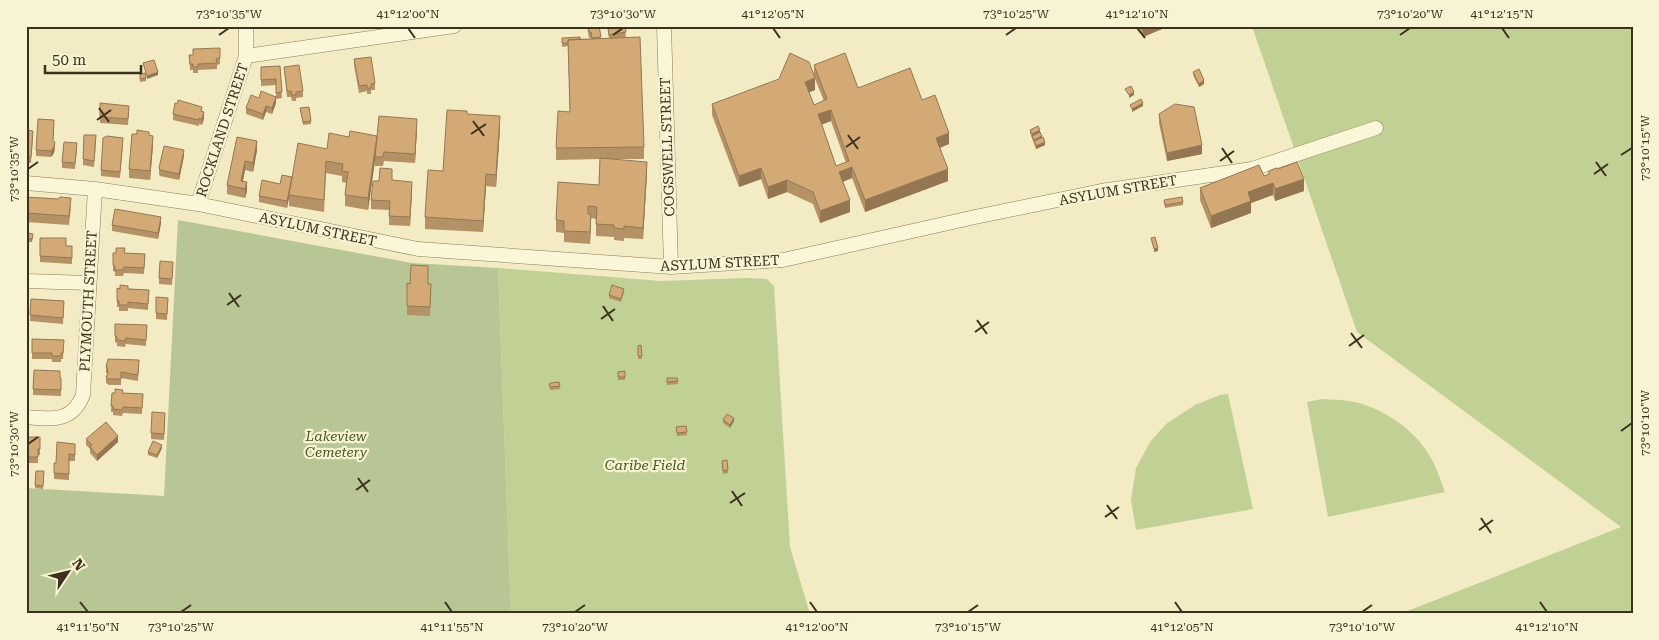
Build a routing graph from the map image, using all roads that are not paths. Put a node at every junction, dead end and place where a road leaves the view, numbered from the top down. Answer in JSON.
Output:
{"nodes":[{"id":1,"x":246,"y":26,"type":"edge"},
{"id":2,"x":454,"y":26,"type":"edge"},
{"id":3,"x":664,"y":26,"type":"edge"},
{"id":4,"x":246,"y":56,"type":"junction"},
{"id":5,"x":1376,"y":128,"type":"dead end"},
{"id":6,"x":26,"y":183,"type":"edge"},
{"id":7,"x":95,"y":188,"type":"junction"},
{"id":8,"x":198,"y":204,"type":"junction"},
{"id":9,"x":671,"y":267,"type":"junction"},
{"id":10,"x":26,"y":281,"type":"edge"},
{"id":11,"x":89,"y":283,"type":"junction"},
{"id":12,"x":26,"y":417,"type":"edge"}],
"edges":[{"from":1,"to":4,"type":"street","name":"ROCKLAND STREET"},
{"from":2,"to":4,"type":"street"},
{"from":3,"to":9,"type":"street","name":"COGSWELL STREET"},
{"from":4,"to":8,"type":"street","name":"ROCKLAND STREET"},
{"from":5,"to":9,"type":"street","name":"ASYLUM STREET"},
{"from":6,"to":7,"type":"street","name":"ASYLUM STREET"},
{"from":7,"to":8,"type":"street","name":"ASYLUM STREET"},
{"from":7,"to":11,"type":"street","name":"PLYMOUTH STREET"},
{"from":8,"to":9,"type":"street","name":"ASYLUM STREET"},
{"from":10,"to":11,"type":"street"},
{"from":11,"to":12,"type":"street","name":"PLYMOUTH STREET"}]}
